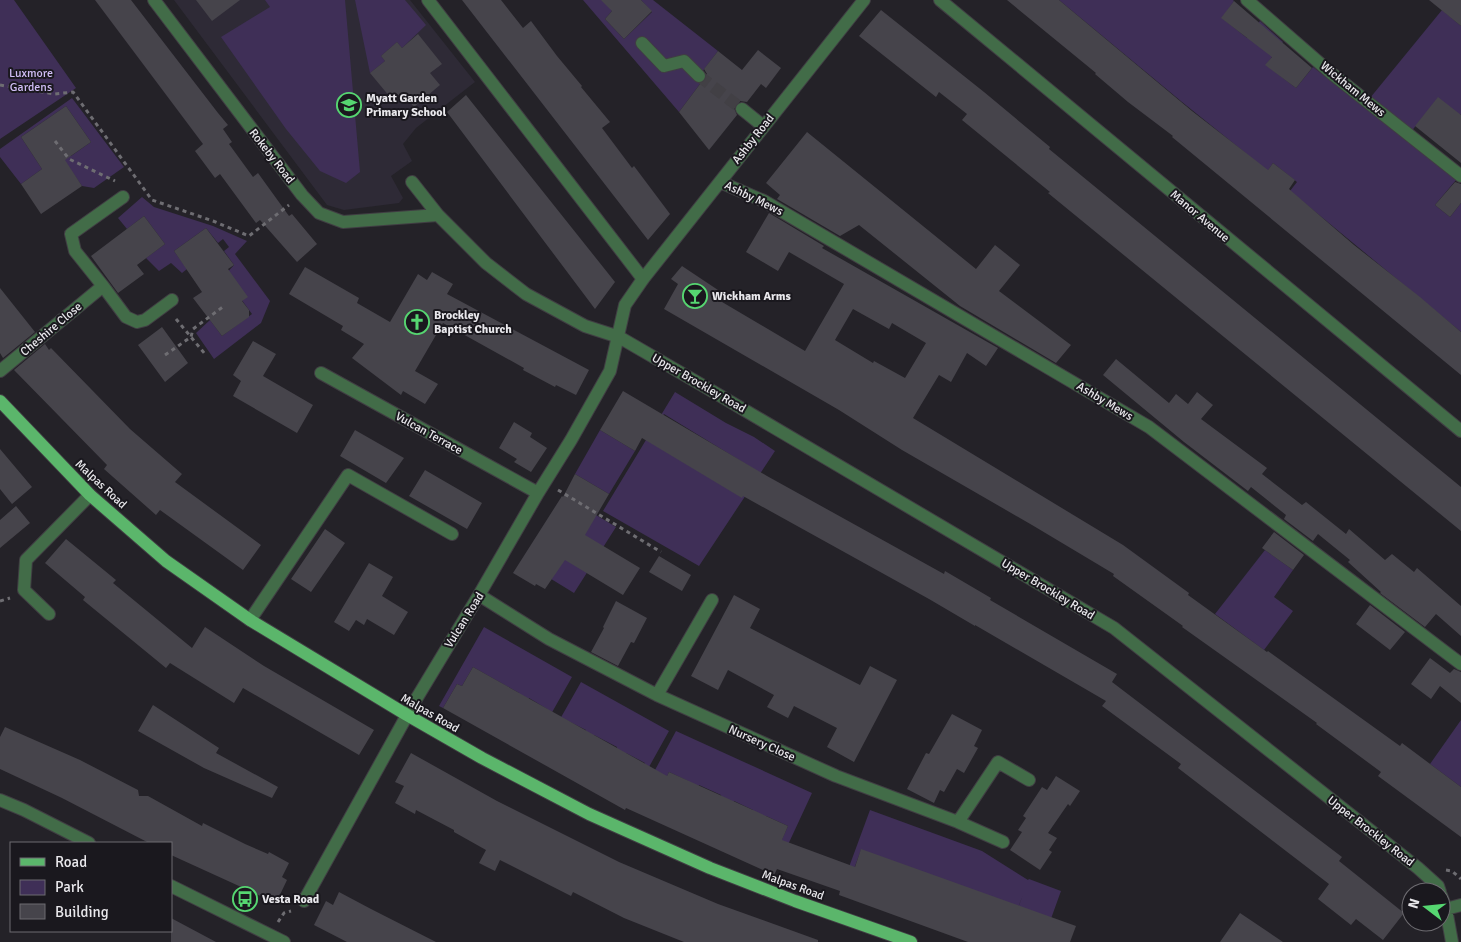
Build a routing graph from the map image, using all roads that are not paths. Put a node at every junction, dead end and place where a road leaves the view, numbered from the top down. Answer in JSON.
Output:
{"nodes":[{"id":1,"x":154,"y":0,"type":"edge"},
{"id":2,"x":428,"y":0,"type":"edge"},
{"id":3,"x":864,"y":0,"type":"edge"},
{"id":4,"x":940,"y":0,"type":"edge"},
{"id":5,"x":1247,"y":0,"type":"edge"},
{"id":6,"x":642,"y":42,"type":"dead end"},
{"id":7,"x":699,"y":76,"type":"tunnel mouth"},
{"id":8,"x":742,"y":109,"type":"tunnel mouth"},
{"id":9,"x":763,"y":126,"type":"junction"},
{"id":10,"x":1461,"y":176,"type":"edge"},
{"id":11,"x":412,"y":182,"type":"dead end"},
{"id":12,"x":720,"y":182,"type":"junction"},
{"id":13,"x":123,"y":197,"type":"road end"},
{"id":14,"x":438,"y":215,"type":"junction"},
{"id":15,"x":643,"y":278,"type":"junction"},
{"id":16,"x":102,"y":286,"type":"junction"},
{"id":17,"x":172,"y":300,"type":"dead end"},
{"id":18,"x":618,"y":337,"type":"junction"},
{"id":19,"x":0,"y":371,"type":"edge"},
{"id":20,"x":321,"y":373,"type":"dead end"},
{"id":21,"x":0,"y":401,"type":"edge"},
{"id":22,"x":1461,"y":431,"type":"edge"},
{"id":23,"x":541,"y":487,"type":"junction"},
{"id":24,"x":90,"y":495,"type":"junction"},
{"id":25,"x":452,"y":534,"type":"dead end"},
{"id":26,"x":479,"y":595,"type":"junction"},
{"id":27,"x":712,"y":600,"type":"dead end"},
{"id":28,"x":49,"y":614,"type":"dead end"},
{"id":29,"x":250,"y":620,"type":"junction"},
{"id":30,"x":1461,"y":664,"type":"edge"},
{"id":31,"x":658,"y":696,"type":"junction"},
{"id":32,"x":407,"y":715,"type":"junction"},
{"id":33,"x":1029,"y":780,"type":"dead end"},
{"id":34,"x":0,"y":800,"type":"edge"},
{"id":35,"x":958,"y":822,"type":"junction"},
{"id":36,"x":87,"y":842,"type":"edge"},
{"id":37,"x":1002,"y":842,"type":"dead end"},
{"id":38,"x":1434,"y":882,"type":"edge"},
{"id":39,"x":172,"y":886,"type":"edge"},
{"id":40,"x":302,"y":905,"type":"road end"},
{"id":41,"x":284,"y":942,"type":"edge"},
{"id":42,"x":912,"y":942,"type":"edge"}],
"edges":[{"from":1,"to":14,"type":"street","name":"Rokeby Road"},
{"from":2,"to":15,"type":"street"},
{"from":3,"to":9,"type":"street","name":"Ashby Road"},
{"from":4,"to":22,"type":"street","name":"Manor Avenue"},
{"from":5,"to":10,"type":"street","name":"Wickham Mews"},
{"from":6,"to":7,"type":"street"},
{"from":8,"to":9,"type":"street"},
{"from":9,"to":12,"type":"street","name":"Ashby Road"},
{"from":11,"to":14,"type":"street","name":"Upper Brockley Road"},
{"from":12,"to":15,"type":"street","name":"Ashby Road"},
{"from":12,"to":30,"type":"street","name":"Ashby Mews"},
{"from":13,"to":16,"type":"street"},
{"from":14,"to":18,"type":"street","name":"Upper Brockley Road"},
{"from":15,"to":18,"type":"street"},
{"from":16,"to":17,"type":"street"},
{"from":16,"to":19,"type":"street","name":"Cheshire Close"},
{"from":18,"to":23,"type":"street","name":"Vulcan Road"},
{"from":18,"to":38,"type":"street","name":"Upper Brockley Road"},
{"from":20,"to":23,"type":"street","name":"Vulcan Terrace"},
{"from":21,"to":24,"type":"main road","name":"Malpas Road"},
{"from":23,"to":26,"type":"street","name":"Vulcan Road"},
{"from":24,"to":28,"type":"street"},
{"from":24,"to":29,"type":"main road","name":"Malpas Road"},
{"from":25,"to":29,"type":"street"},
{"from":26,"to":31,"type":"street","name":"Nursery Close"},
{"from":26,"to":32,"type":"street","name":"Vulcan Road"},
{"from":27,"to":31,"type":"street"},
{"from":29,"to":32,"type":"main road","name":"Malpas Road"},
{"from":31,"to":35,"type":"street","name":"Nursery Close"},
{"from":32,"to":40,"type":"street","name":"Vulcan Road"},
{"from":32,"to":42,"type":"main road","name":"Malpas Road"},
{"from":33,"to":35,"type":"street"},
{"from":34,"to":36,"type":"street"},
{"from":35,"to":37,"type":"street","name":"Nursery Close"},
{"from":39,"to":41,"type":"street"}]}
